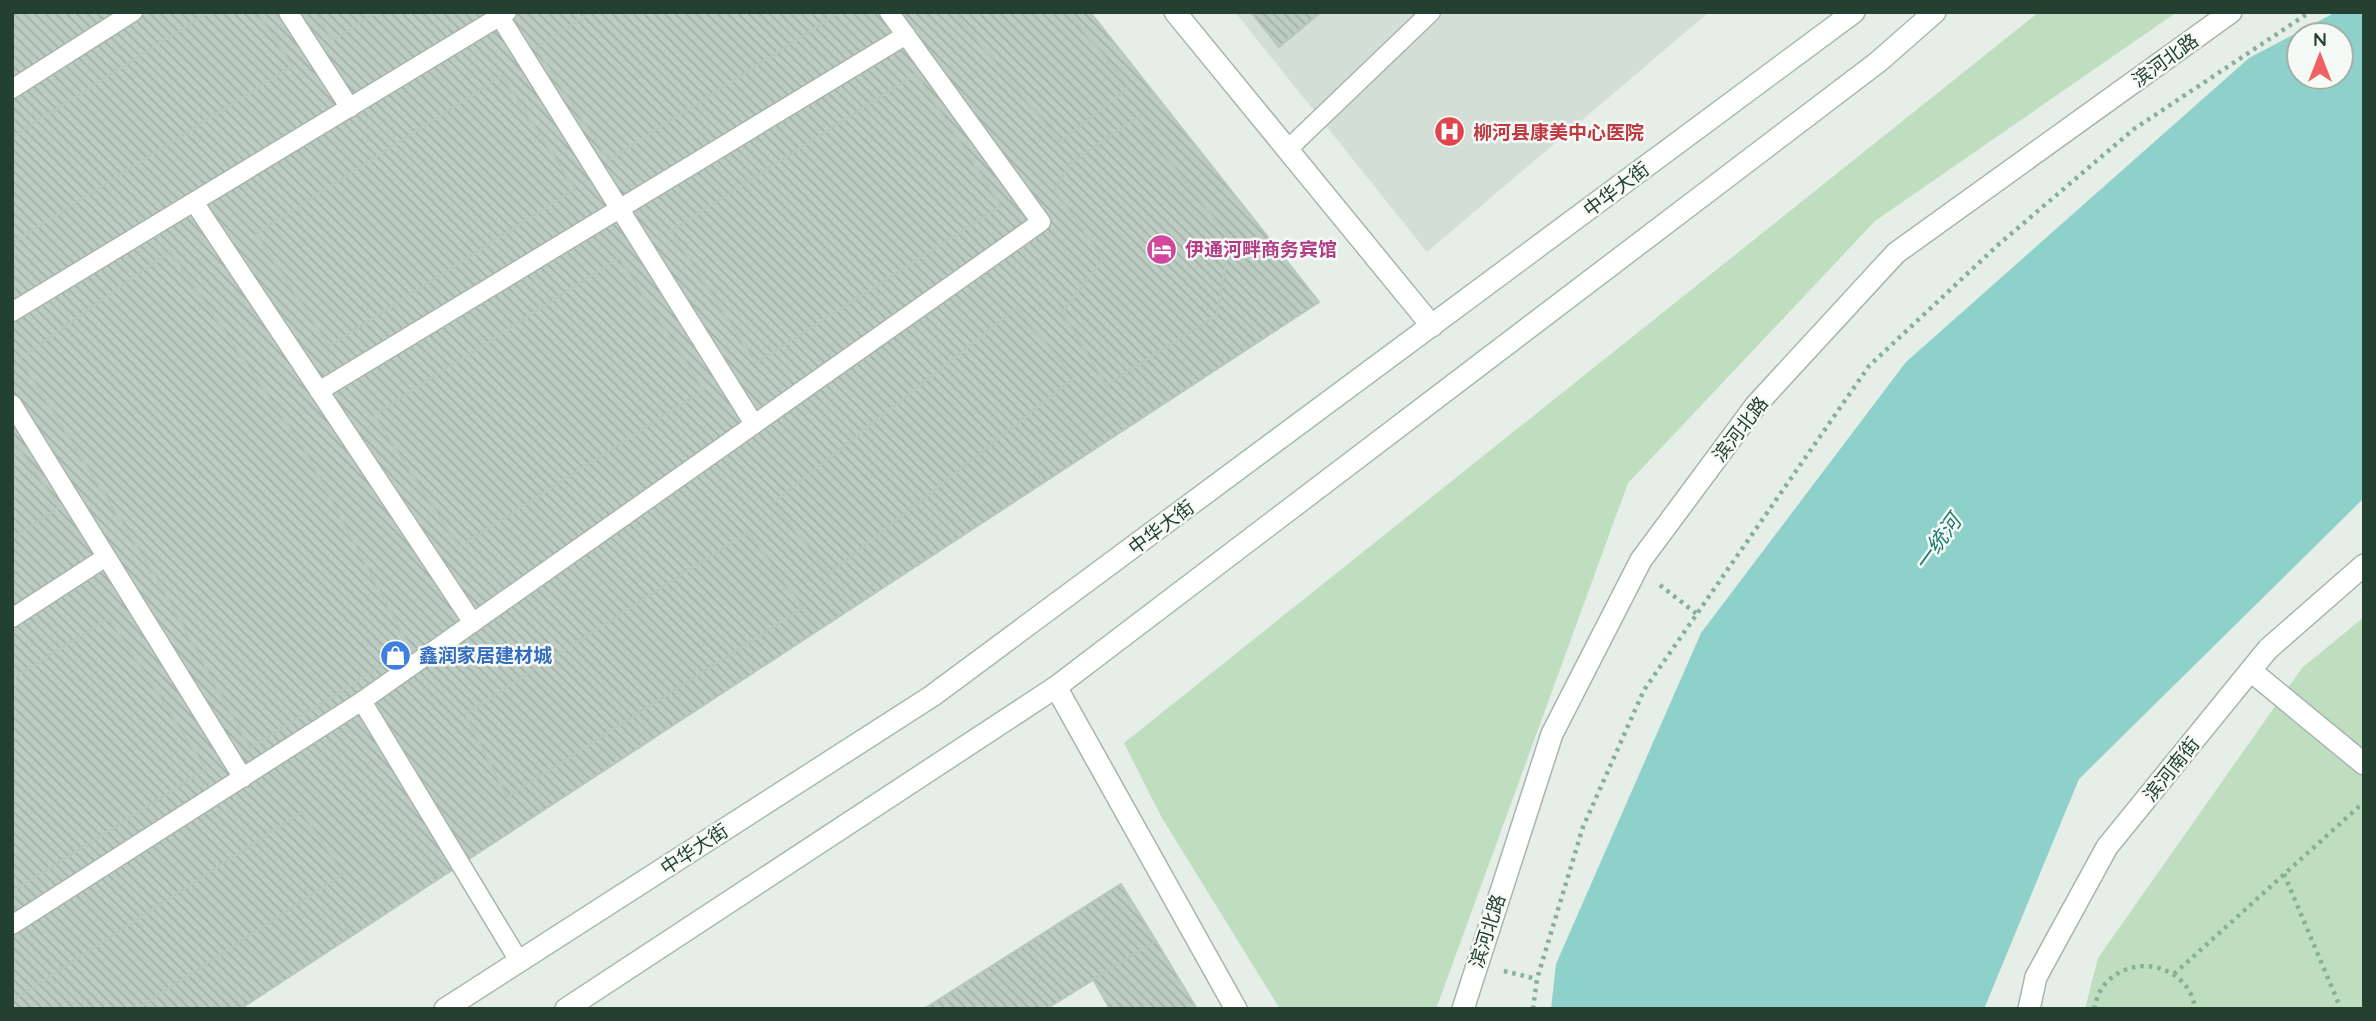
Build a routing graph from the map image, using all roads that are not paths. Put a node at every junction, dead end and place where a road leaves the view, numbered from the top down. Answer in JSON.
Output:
{"nodes":[{"id":1,"x":133,"y":12,"type":"edge"},
{"id":2,"x":288,"y":12,"type":"edge"},
{"id":3,"x":889,"y":12,"type":"edge"},
{"id":4,"x":1175,"y":12,"type":"edge"},
{"id":5,"x":1431,"y":12,"type":"edge"},
{"id":6,"x":1853,"y":12,"type":"edge"},
{"id":7,"x":1935,"y":12,"type":"edge"},
{"id":8,"x":2231,"y":12,"type":"edge"},
{"id":9,"x":504,"y":15,"type":"edge"},
{"id":10,"x":906,"y":35,"type":"junction"},
{"id":11,"x":12,"y":89,"type":"edge"},
{"id":12,"x":350,"y":108,"type":"junction"},
{"id":13,"x":1287,"y":150,"type":"junction"},
{"id":14,"x":194,"y":202,"type":"junction"},
{"id":15,"x":620,"y":208,"type":"junction"},
{"id":16,"x":12,"y":312,"type":"edge"},
{"id":17,"x":1432,"y":326,"type":"junction"},
{"id":18,"x":319,"y":391,"type":"junction"},
{"id":19,"x":12,"y":404,"type":"edge"},
{"id":20,"x":754,"y":424,"type":"junction"},
{"id":21,"x":106,"y":557,"type":"junction"},
{"id":22,"x":2364,"y":565,"type":"edge"},
{"id":23,"x":12,"y":618,"type":"edge"},
{"id":24,"x":473,"y":623,"type":"junction"},
{"id":25,"x":2251,"y":671,"type":"junction"},
{"id":26,"x":1056,"y":687,"type":"junction"},
{"id":27,"x":362,"y":702,"type":"junction"},
{"id":28,"x":2364,"y":764,"type":"edge"},
{"id":29,"x":243,"y":778,"type":"junction"},
{"id":30,"x":12,"y":925,"type":"edge"},
{"id":31,"x":519,"y":961,"type":"junction"},
{"id":32,"x":445,"y":1009,"type":"edge"},
{"id":33,"x":566,"y":1009,"type":"edge"},
{"id":34,"x":1236,"y":1009,"type":"edge"},
{"id":35,"x":1463,"y":1009,"type":"edge"},
{"id":36,"x":2029,"y":1009,"type":"edge"}],
"edges":[{"from":1,"to":11,"type":"lane"},
{"from":2,"to":12,"type":"lane"},
{"from":3,"to":10,"type":"lane"},
{"from":4,"to":13,"type":"main road"},
{"from":5,"to":13,"type":"lane"},
{"from":6,"to":17,"type":"main road","name":"中华大街"},
{"from":7,"to":26,"type":"main road"},
{"from":8,"to":35,"type":"main road","name":"滨河北路"},
{"from":9,"to":12,"type":"lane"},
{"from":9,"to":15,"type":"lane"},
{"from":10,"to":15,"type":"lane"},
{"from":10,"to":20,"type":"lane"},
{"from":12,"to":14,"type":"lane"},
{"from":13,"to":17,"type":"main road"},
{"from":14,"to":16,"type":"lane"},
{"from":14,"to":18,"type":"lane"},
{"from":15,"to":18,"type":"lane"},
{"from":15,"to":20,"type":"lane"},
{"from":17,"to":31,"type":"main road","name":"中华大街"},
{"from":18,"to":24,"type":"lane"},
{"from":19,"to":21,"type":"lane"},
{"from":20,"to":24,"type":"lane"},
{"from":21,"to":23,"type":"lane"},
{"from":21,"to":29,"type":"lane"},
{"from":22,"to":25,"type":"main road","name":"滨河南街"},
{"from":24,"to":27,"type":"lane"},
{"from":25,"to":28,"type":"main road"},
{"from":25,"to":36,"type":"main road","name":"滨河南街"},
{"from":26,"to":33,"type":"main road"},
{"from":26,"to":34,"type":"main road"},
{"from":27,"to":29,"type":"lane"},
{"from":27,"to":31,"type":"lane"},
{"from":29,"to":30,"type":"lane"},
{"from":31,"to":32,"type":"main road","name":"中华大街"}]}
